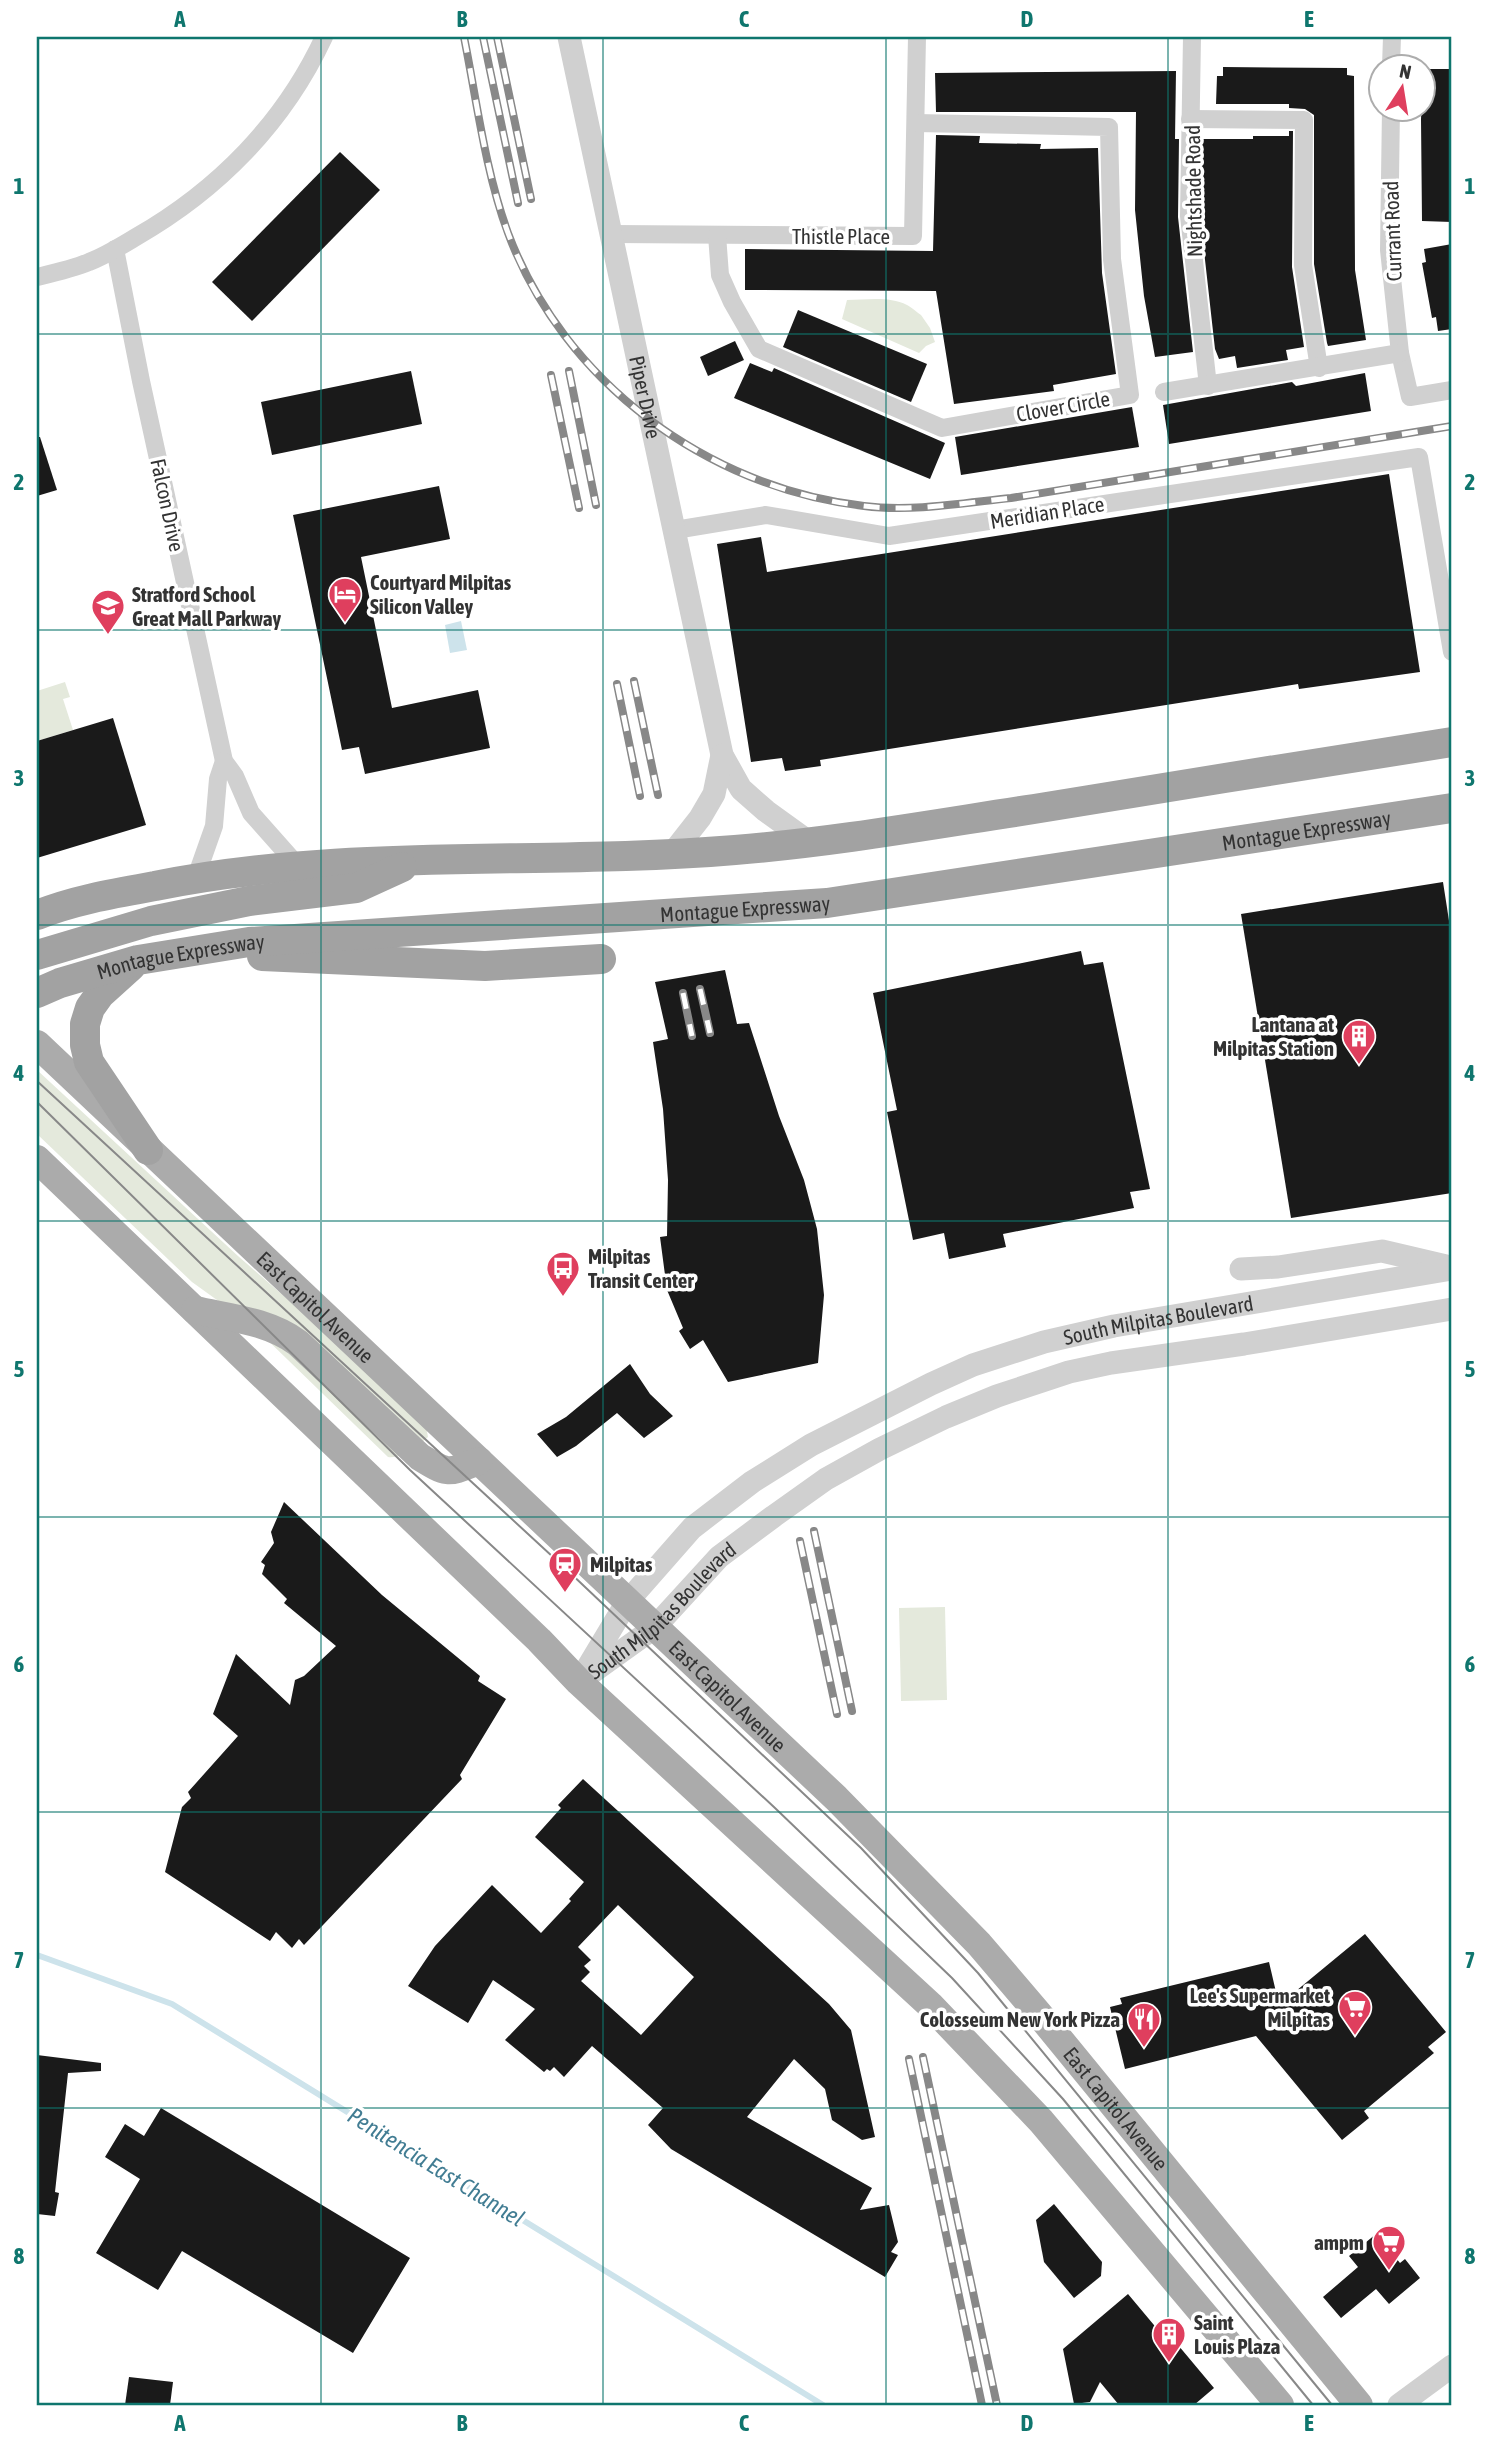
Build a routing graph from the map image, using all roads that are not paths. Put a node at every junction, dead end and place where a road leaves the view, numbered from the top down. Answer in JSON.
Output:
{"nodes":[{"id":1,"x":324,"y":37,"type":"edge"},
{"id":2,"x":569,"y":37,"type":"edge"},
{"id":3,"x":917,"y":37,"type":"edge"},
{"id":4,"x":1192,"y":37,"type":"edge"},
{"id":5,"x":1191,"y":119,"type":"junction"},
{"id":6,"x":1391,"y":122,"type":"edge"},
{"id":7,"x":916,"y":123,"type":"junction"},
{"id":8,"x":612,"y":234,"type":"junction"},
{"id":9,"x":717,"y":235,"type":"junction"},
{"id":10,"x":115,"y":249,"type":"junction"},
{"id":11,"x":37,"y":277,"type":"edge"},
{"id":12,"x":1400,"y":353,"type":"junction"},
{"id":13,"x":1319,"y":368,"type":"junction"},
{"id":14,"x":1208,"y":386,"type":"junction"},
{"id":15,"x":1452,"y":390,"type":"edge"},
{"id":16,"x":1164,"y":392,"type":"dead end"},
{"id":17,"x":675,"y":530,"type":"junction"},
{"id":18,"x":1452,"y":652,"type":"edge"},
{"id":19,"x":1452,"y":742,"type":"edge"},
{"id":20,"x":722,"y":755,"type":"junction"},
{"id":21,"x":224,"y":761,"type":"junction"},
{"id":22,"x":1452,"y":808,"type":"edge"},
{"id":23,"x":809,"y":842,"type":"junction"},
{"id":24,"x":671,"y":855,"type":"junction"},
{"id":25,"x":415,"y":861,"type":"junction"},
{"id":26,"x":298,"y":866,"type":"junction"},
{"id":27,"x":196,"y":877,"type":"junction"},
{"id":28,"x":41,"y":912,"type":"edge"},
{"id":29,"x":195,"y":951,"type":"junction"},
{"id":30,"x":37,"y":955,"type":"edge"},
{"id":31,"x":601,"y":959,"type":"dead end"},
{"id":32,"x":138,"y":960,"type":"junction"},
{"id":33,"x":37,"y":993,"type":"edge"},
{"id":34,"x":37,"y":1044,"type":"edge"},
{"id":35,"x":148,"y":1150,"type":"junction"},
{"id":36,"x":37,"y":1159,"type":"edge"},
{"id":37,"x":1241,"y":1269,"type":"dead end"},
{"id":38,"x":1452,"y":1269,"type":"edge"},
{"id":39,"x":1452,"y":1309,"type":"edge"},
{"id":40,"x":195,"y":1310,"type":"junction"},
{"id":41,"x":480,"y":1461,"type":"junction"},
{"id":42,"x":626,"y":1602,"type":"junction"},
{"id":43,"x":654,"y":1628,"type":"junction"},
{"id":44,"x":579,"y":1682,"type":"junction"},
{"id":45,"x":1452,"y":2366,"type":"edge"},
{"id":46,"x":1280,"y":2405,"type":"edge"},
{"id":47,"x":1359,"y":2405,"type":"edge"},
{"id":48,"x":1399,"y":2405,"type":"edge"}],
"edges":[{"from":1,"to":10,"type":"street"},
{"from":2,"to":8,"type":"street","name":"Piper Drive"},
{"from":3,"to":7,"type":"street","name":"Thistle Place"},
{"from":4,"to":5,"type":"street","name":"Nightshade Road"},
{"from":5,"to":13,"type":"street"},
{"from":5,"to":14,"type":"street","name":"Nightshade Road"},
{"from":6,"to":12,"type":"street","name":"Currant Road"},
{"from":7,"to":9,"type":"street","name":"Thistle Place"},
{"from":7,"to":9,"type":"street","name":"Clover Circle"},
{"from":8,"to":9,"type":"street","name":"Thistle Place"},
{"from":8,"to":17,"type":"street","name":"Piper Drive"},
{"from":10,"to":11,"type":"street"},
{"from":10,"to":21,"type":"street","name":"Falcon Drive"},
{"from":12,"to":13,"type":"street"},
{"from":12,"to":15,"type":"street","name":"Currant Road"},
{"from":13,"to":14,"type":"street"},
{"from":14,"to":16,"type":"street"},
{"from":17,"to":18,"type":"street","name":"Meridian Place"},
{"from":17,"to":20,"type":"street","name":"Piper Drive"},
{"from":19,"to":23,"type":"highway"},
{"from":20,"to":23,"type":"street","name":"Piper Drive"},
{"from":20,"to":24,"type":"street","name":"Piper Drive"},
{"from":21,"to":26,"type":"street","name":"Falcon Drive"},
{"from":21,"to":27,"type":"street","name":"Falcon Drive"},
{"from":22,"to":29,"type":"highway","name":"Montague Expressway"},
{"from":23,"to":24,"type":"highway"},
{"from":24,"to":25,"type":"highway"},
{"from":25,"to":26,"type":"highway"},
{"from":25,"to":30,"type":"highway"},
{"from":26,"to":27,"type":"highway"},
{"from":27,"to":28,"type":"highway"},
{"from":29,"to":31,"type":"highway"},
{"from":29,"to":32,"type":"highway","name":"Montague Expressway"},
{"from":32,"to":33,"type":"highway","name":"Montague Expressway"},
{"from":32,"to":35,"type":"highway"},
{"from":34,"to":35,"type":"main road","name":"East Capitol Avenue"},
{"from":35,"to":41,"type":"main road","name":"East Capitol Avenue"},
{"from":36,"to":40,"type":"main road"},
{"from":37,"to":38,"type":"street"},
{"from":38,"to":42,"type":"street","name":"South Milpitas Boulevard"},
{"from":39,"to":43,"type":"street","name":"South Milpitas Boulevard"},
{"from":40,"to":41,"type":"main road"},
{"from":40,"to":44,"type":"main road"},
{"from":41,"to":42,"type":"main road","name":"East Capitol Avenue"},
{"from":42,"to":43,"type":"main road","name":"East Capitol Avenue"},
{"from":42,"to":44,"type":"street","name":"South Milpitas Boulevard"},
{"from":43,"to":44,"type":"street","name":"South Milpitas Boulevard"},
{"from":43,"to":47,"type":"main road","name":"East Capitol Avenue"},
{"from":44,"to":46,"type":"main road"},
{"from":45,"to":48,"type":"street"}]}
